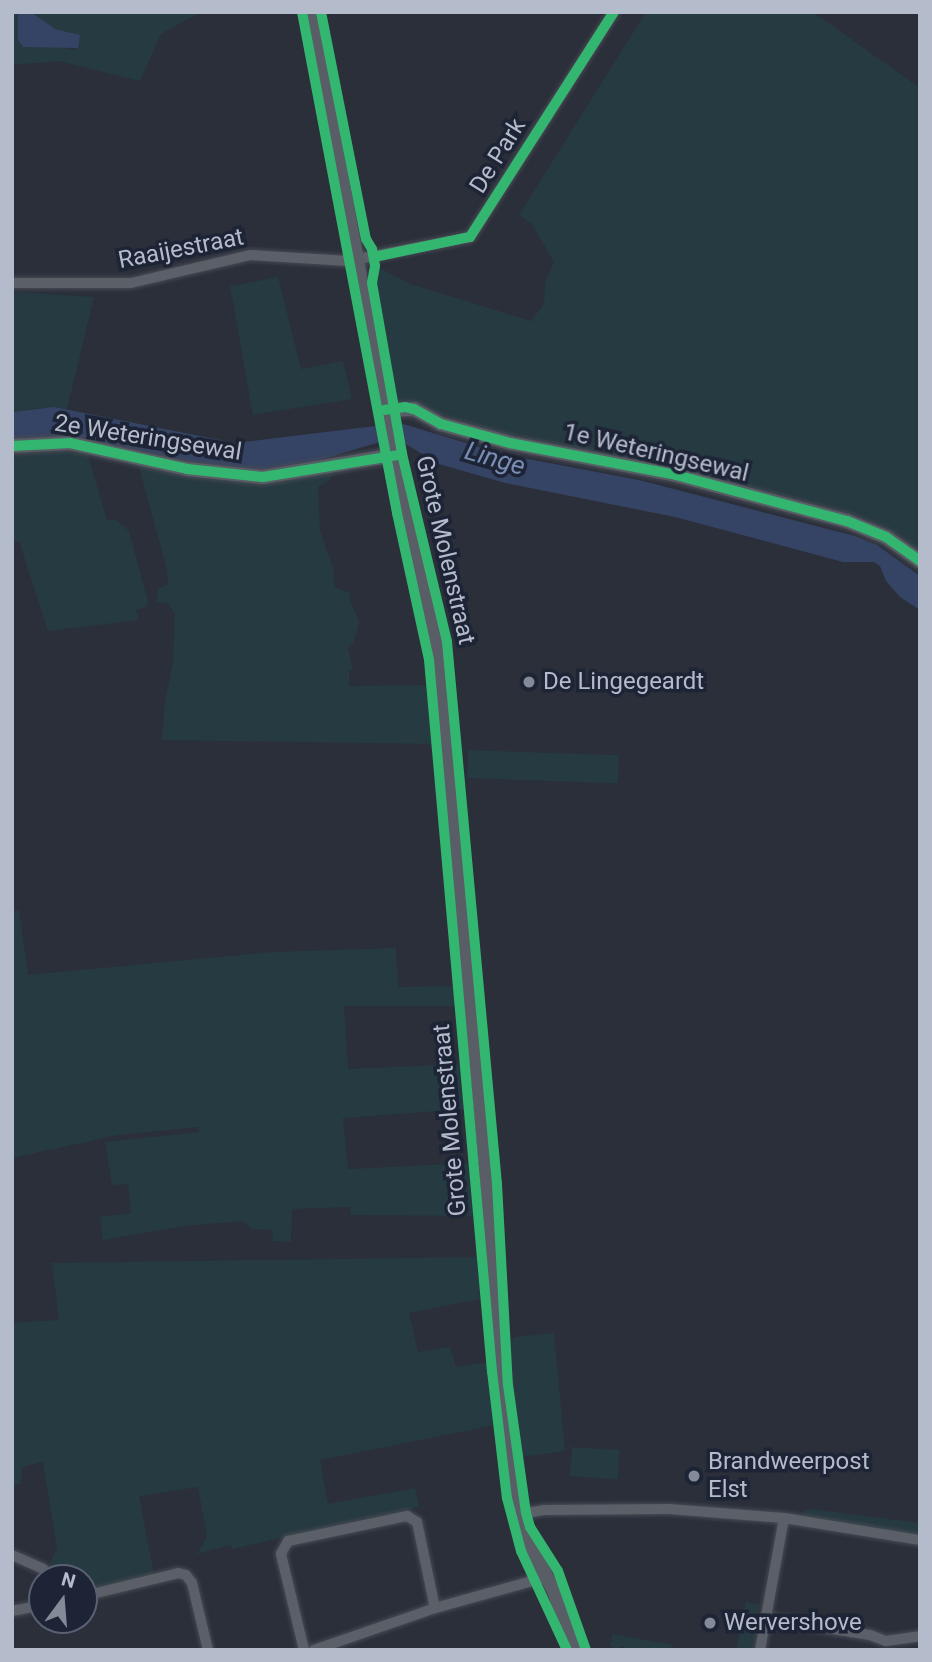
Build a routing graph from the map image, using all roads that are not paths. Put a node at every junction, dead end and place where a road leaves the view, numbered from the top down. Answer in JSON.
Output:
{"nodes":[{"id":1,"x":310,"y":12,"type":"edge"},
{"id":2,"x":614,"y":12,"type":"edge"},
{"id":3,"x":358,"y":260,"type":"junction"},
{"id":4,"x":12,"y":283,"type":"edge"},
{"id":5,"x":386,"y":415,"type":"junction"},
{"id":6,"x":12,"y":446,"type":"edge"},
{"id":7,"x":393,"y":451,"type":"junction"},
{"id":8,"x":920,"y":561,"type":"edge"},
{"id":9,"x":519,"y":1514,"type":"junction"},
{"id":10,"x":784,"y":1518,"type":"junction"},
{"id":11,"x":920,"y":1540,"type":"edge"},
{"id":12,"x":12,"y":1555,"type":"edge"},
{"id":13,"x":32,"y":1564,"type":"edge"},
{"id":14,"x":547,"y":1577,"type":"junction"},
{"id":15,"x":98,"y":1593,"type":"edge"},
{"id":16,"x":435,"y":1608,"type":"junction"},
{"id":17,"x":766,"y":1618,"type":"junction"},
{"id":18,"x":920,"y":1636,"type":"edge"},
{"id":19,"x":885,"y":1645,"type":"edge"},
{"id":20,"x":333,"y":1646,"type":"edge"},
{"id":21,"x":208,"y":1650,"type":"edge"},
{"id":22,"x":304,"y":1650,"type":"edge"},
{"id":23,"x":314,"y":1650,"type":"edge"},
{"id":24,"x":575,"y":1650,"type":"edge"},
{"id":25,"x":760,"y":1650,"type":"edge"}],
"edges":[{"from":1,"to":3,"type":"street","name":"Grote Molenstraat"},
{"from":2,"to":3,"type":"street","name":"De Park"},
{"from":3,"to":4,"type":"street","name":"Raaijestraat"},
{"from":3,"to":5,"type":"street","name":"Grote Molenstraat"},
{"from":5,"to":7,"type":"street","name":"Grote Molenstraat"},
{"from":5,"to":8,"type":"street","name":"1e Weteringsewal"},
{"from":6,"to":7,"type":"street","name":"2e Weteringsewal"},
{"from":7,"to":9,"type":"street","name":"Grote Molenstraat"},
{"from":9,"to":10,"type":"street"},
{"from":9,"to":14,"type":"street","name":"Grote Molenstraat"},
{"from":10,"to":11,"type":"street"},
{"from":10,"to":17,"type":"street"},
{"from":12,"to":13,"type":"street"},
{"from":14,"to":16,"type":"street"},
{"from":14,"to":24,"type":"street","name":"Grote Molenstraat"},
{"from":15,"to":21,"type":"street"},
{"from":16,"to":20,"type":"street"},
{"from":16,"to":22,"type":"street"},
{"from":17,"to":19,"type":"street"},
{"from":17,"to":25,"type":"street"},
{"from":18,"to":19,"type":"street"},
{"from":20,"to":23,"type":"street"}]}
